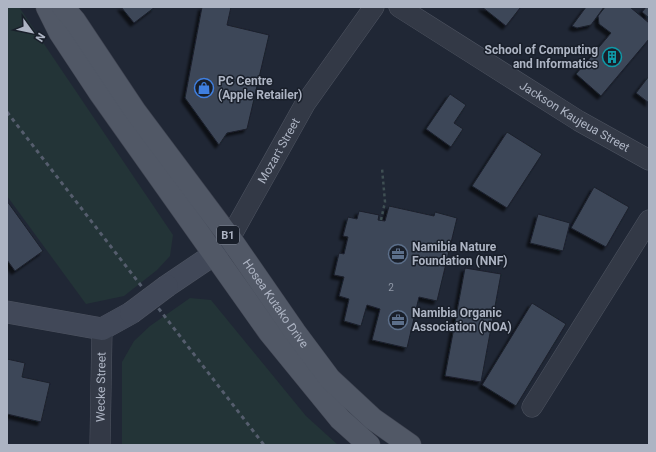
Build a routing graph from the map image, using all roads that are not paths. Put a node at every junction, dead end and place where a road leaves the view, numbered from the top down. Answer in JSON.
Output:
{"nodes":[{"id":1,"x":47,"y":7,"type":"edge"},
{"id":2,"x":63,"y":7,"type":"edge"},
{"id":3,"x":374,"y":7,"type":"edge"},
{"id":4,"x":399,"y":7,"type":"edge"},
{"id":5,"x":649,"y":160,"type":"edge"},
{"id":6,"x":649,"y":220,"type":"edge"},
{"id":7,"x":230,"y":238,"type":"junction"},
{"id":8,"x":214,"y":255,"type":"junction"},
{"id":9,"x":7,"y":312,"type":"edge"},
{"id":10,"x":102,"y":329,"type":"junction"},
{"id":11,"x":532,"y":407,"type":"dead end"},
{"id":12,"x":100,"y":445,"type":"edge"},
{"id":13,"x":369,"y":445,"type":"edge"},
{"id":14,"x":410,"y":445,"type":"edge"}],
"edges":[{"from":1,"to":8,"type":"main road","name":"Hosea Kutako Drive","number":"B1"},
{"from":2,"to":7,"type":"main road","name":"Hosea Kutako Drive","number":"B1"},
{"from":3,"to":7,"type":"street","name":"Mozart Street"},
{"from":4,"to":5,"type":"street","name":"Jackson Kaujeua Street"},
{"from":6,"to":11,"type":"street"},
{"from":7,"to":8,"type":"street"},
{"from":7,"to":14,"type":"main road","name":"Hosea Kutako Drive","number":"B1"},
{"from":8,"to":10,"type":"street","bridge":true},
{"from":8,"to":13,"type":"main road","name":"Hosea Kutako Drive","number":"B1"},
{"from":9,"to":10,"type":"street"},
{"from":10,"to":12,"type":"street","name":"Wecke Street"}]}
